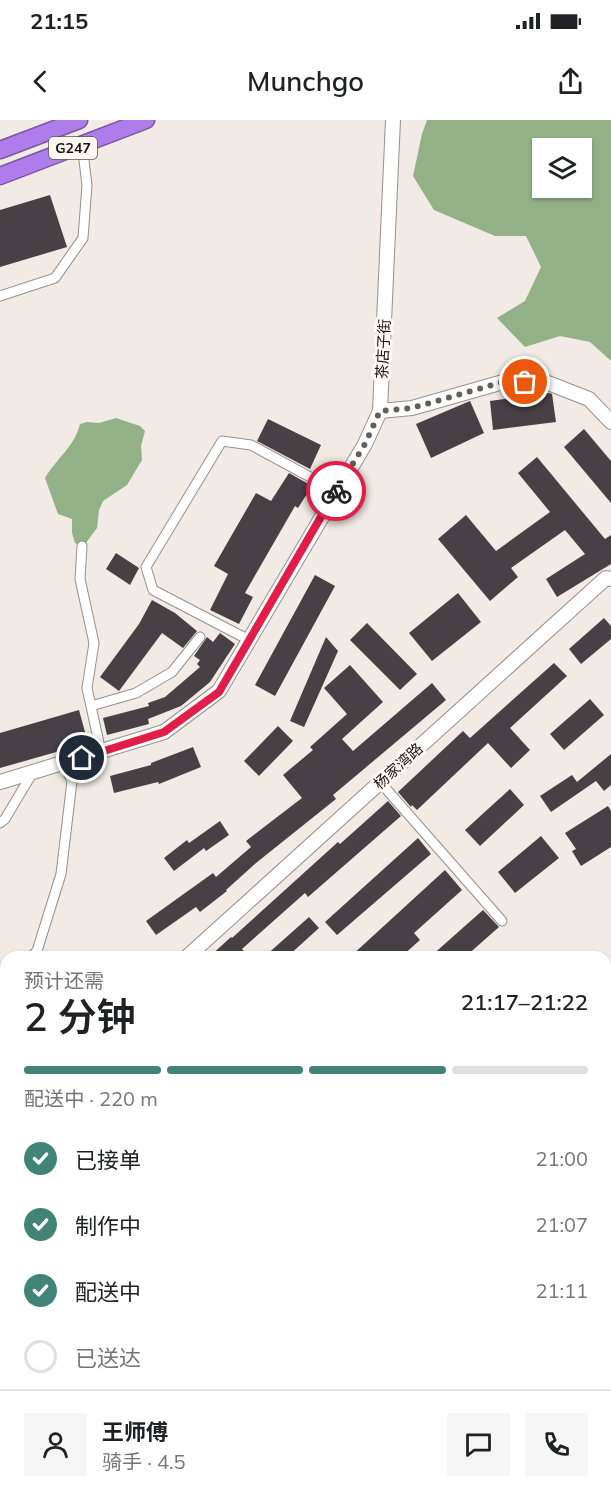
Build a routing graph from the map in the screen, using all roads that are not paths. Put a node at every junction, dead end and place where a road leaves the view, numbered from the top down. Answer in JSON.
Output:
{"nodes":[{"id":1,"x":79,"y":120,"type":"edge"},
{"id":2,"x":146,"y":120,"type":"edge"},
{"id":3,"x":393,"y":120,"type":"edge"},
{"id":4,"x":82,"y":144,"type":"junction"},
{"id":5,"x":0,"y":150,"type":"edge"},
{"id":6,"x":0,"y":176,"type":"edge"},
{"id":7,"x":0,"y":296,"type":"edge"},
{"id":8,"x":380,"y":411,"type":"junction"},
{"id":9,"x":611,"y":422,"type":"edge"},
{"id":10,"x":336,"y":491,"type":"junction"},
{"id":11,"x":82,"y":546,"type":"dead end"},
{"id":12,"x":611,"y":579,"type":"edge"},
{"id":13,"x":200,"y":637,"type":"dead end"},
{"id":14,"x":249,"y":640,"type":"junction"},
{"id":15,"x":91,"y":706,"type":"junction"},
{"id":16,"x":101,"y":752,"type":"junction"},
{"id":17,"x":63,"y":763,"type":"junction"},
{"id":18,"x":33,"y":772,"type":"junction"},
{"id":19,"x":0,"y":782,"type":"edge"},
{"id":20,"x":380,"y":782,"type":"junction"},
{"id":21,"x":0,"y":823,"type":"edge"},
{"id":22,"x":502,"y":921,"type":"dead end"},
{"id":23,"x":37,"y":951,"type":"edge"},
{"id":24,"x":194,"y":951,"type":"edge"}],
"edges":[{"from":1,"to":5,"type":"highway","number":"G247"},
{"from":2,"to":4,"type":"highway","number":"G247"},
{"from":3,"to":8,"type":"street","name":"茶店子街"},
{"from":4,"to":6,"type":"highway","number":"G247"},
{"from":4,"to":7,"type":"street"},
{"from":8,"to":9,"type":"street"},
{"from":8,"to":10,"type":"street","name":"茶店子街"},
{"from":10,"to":14,"type":"street","name":"茶店子街"},
{"from":10,"to":14,"type":"street"},
{"from":11,"to":15,"type":"street"},
{"from":12,"to":20,"type":"street","name":"杨家湾路"},
{"from":13,"to":15,"type":"street"},
{"from":14,"to":16,"type":"street","name":"茶店子街"},
{"from":15,"to":16,"type":"street"},
{"from":16,"to":17,"type":"street","name":"茶店子街"},
{"from":17,"to":18,"type":"street","name":"茶店子街"},
{"from":17,"to":23,"type":"street"},
{"from":18,"to":19,"type":"street","name":"茶店子街"},
{"from":18,"to":21,"type":"street"},
{"from":20,"to":22,"type":"street"},
{"from":20,"to":24,"type":"street","name":"杨家湾路"}]}
